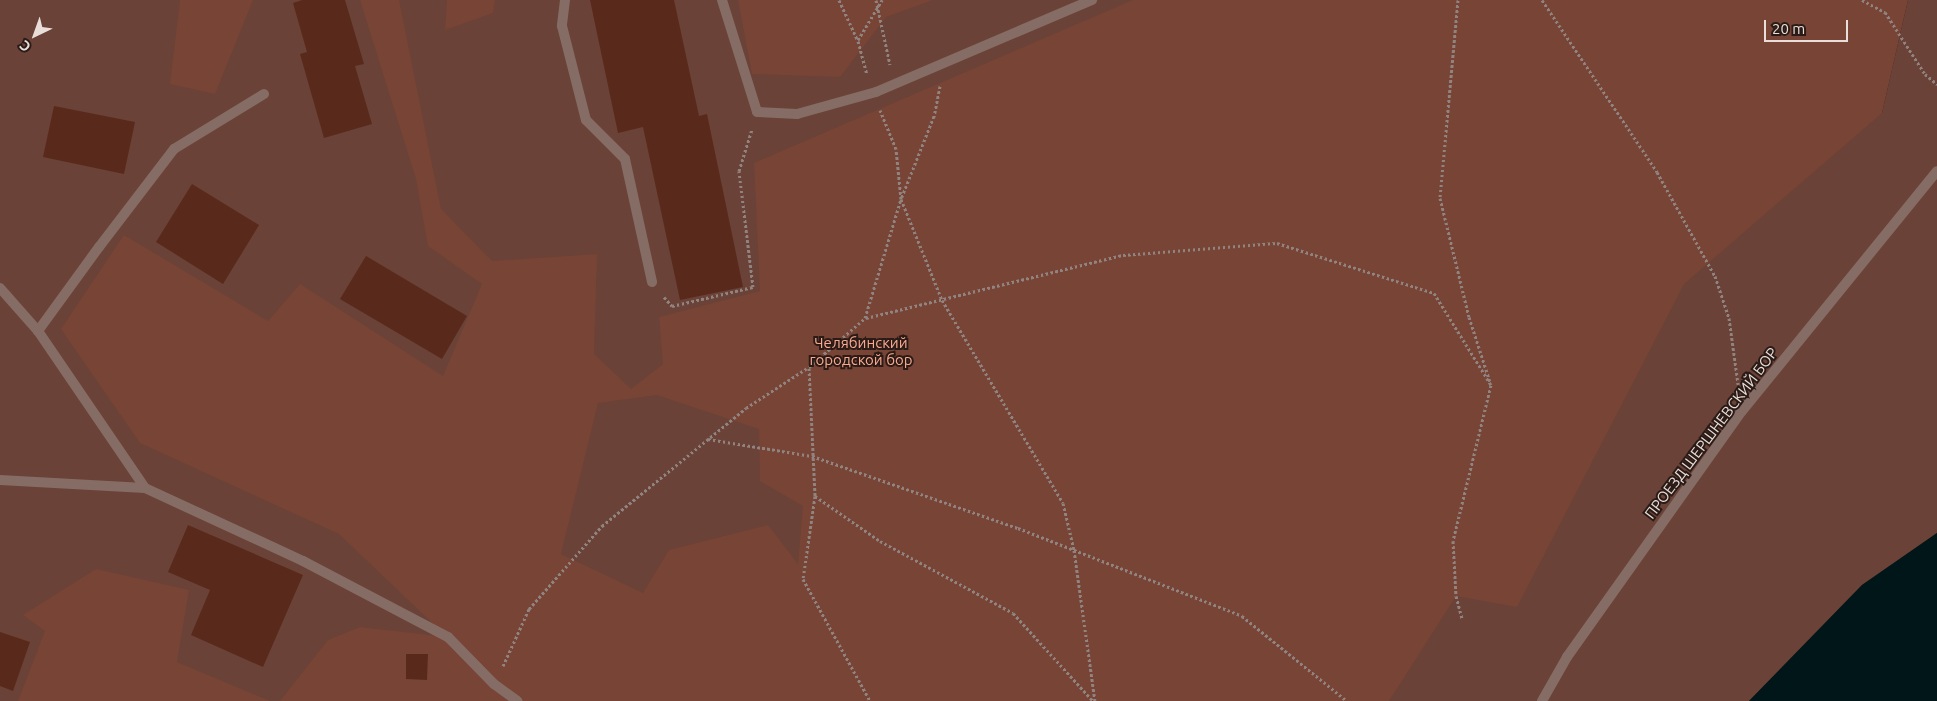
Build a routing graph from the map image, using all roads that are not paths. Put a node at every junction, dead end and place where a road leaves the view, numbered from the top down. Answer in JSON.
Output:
{"nodes":[{"id":1,"x":565,"y":0,"type":"edge"},
{"id":2,"x":722,"y":0,"type":"edge"},
{"id":3,"x":1092,"y":0,"type":"edge"},
{"id":4,"x":264,"y":94,"type":"dead end"},
{"id":5,"x":1937,"y":171,"type":"edge"},
{"id":6,"x":652,"y":282,"type":"road end"},
{"id":7,"x":0,"y":288,"type":"edge"},
{"id":8,"x":38,"y":331,"type":"junction"},
{"id":9,"x":0,"y":480,"type":"edge"},
{"id":10,"x":145,"y":488,"type":"junction"},
{"id":11,"x":517,"y":701,"type":"edge"},
{"id":12,"x":1542,"y":701,"type":"edge"}],
"edges":[{"from":1,"to":6,"type":"street"},
{"from":2,"to":3,"type":"street"},
{"from":4,"to":8,"type":"street"},
{"from":5,"to":12,"type":"street","name":"ПРОЕЗД ШЕРШНЕВСКИЙ БОР"},
{"from":7,"to":8,"type":"street"},
{"from":8,"to":10,"type":"street"},
{"from":9,"to":10,"type":"street"},
{"from":10,"to":11,"type":"street"}]}
